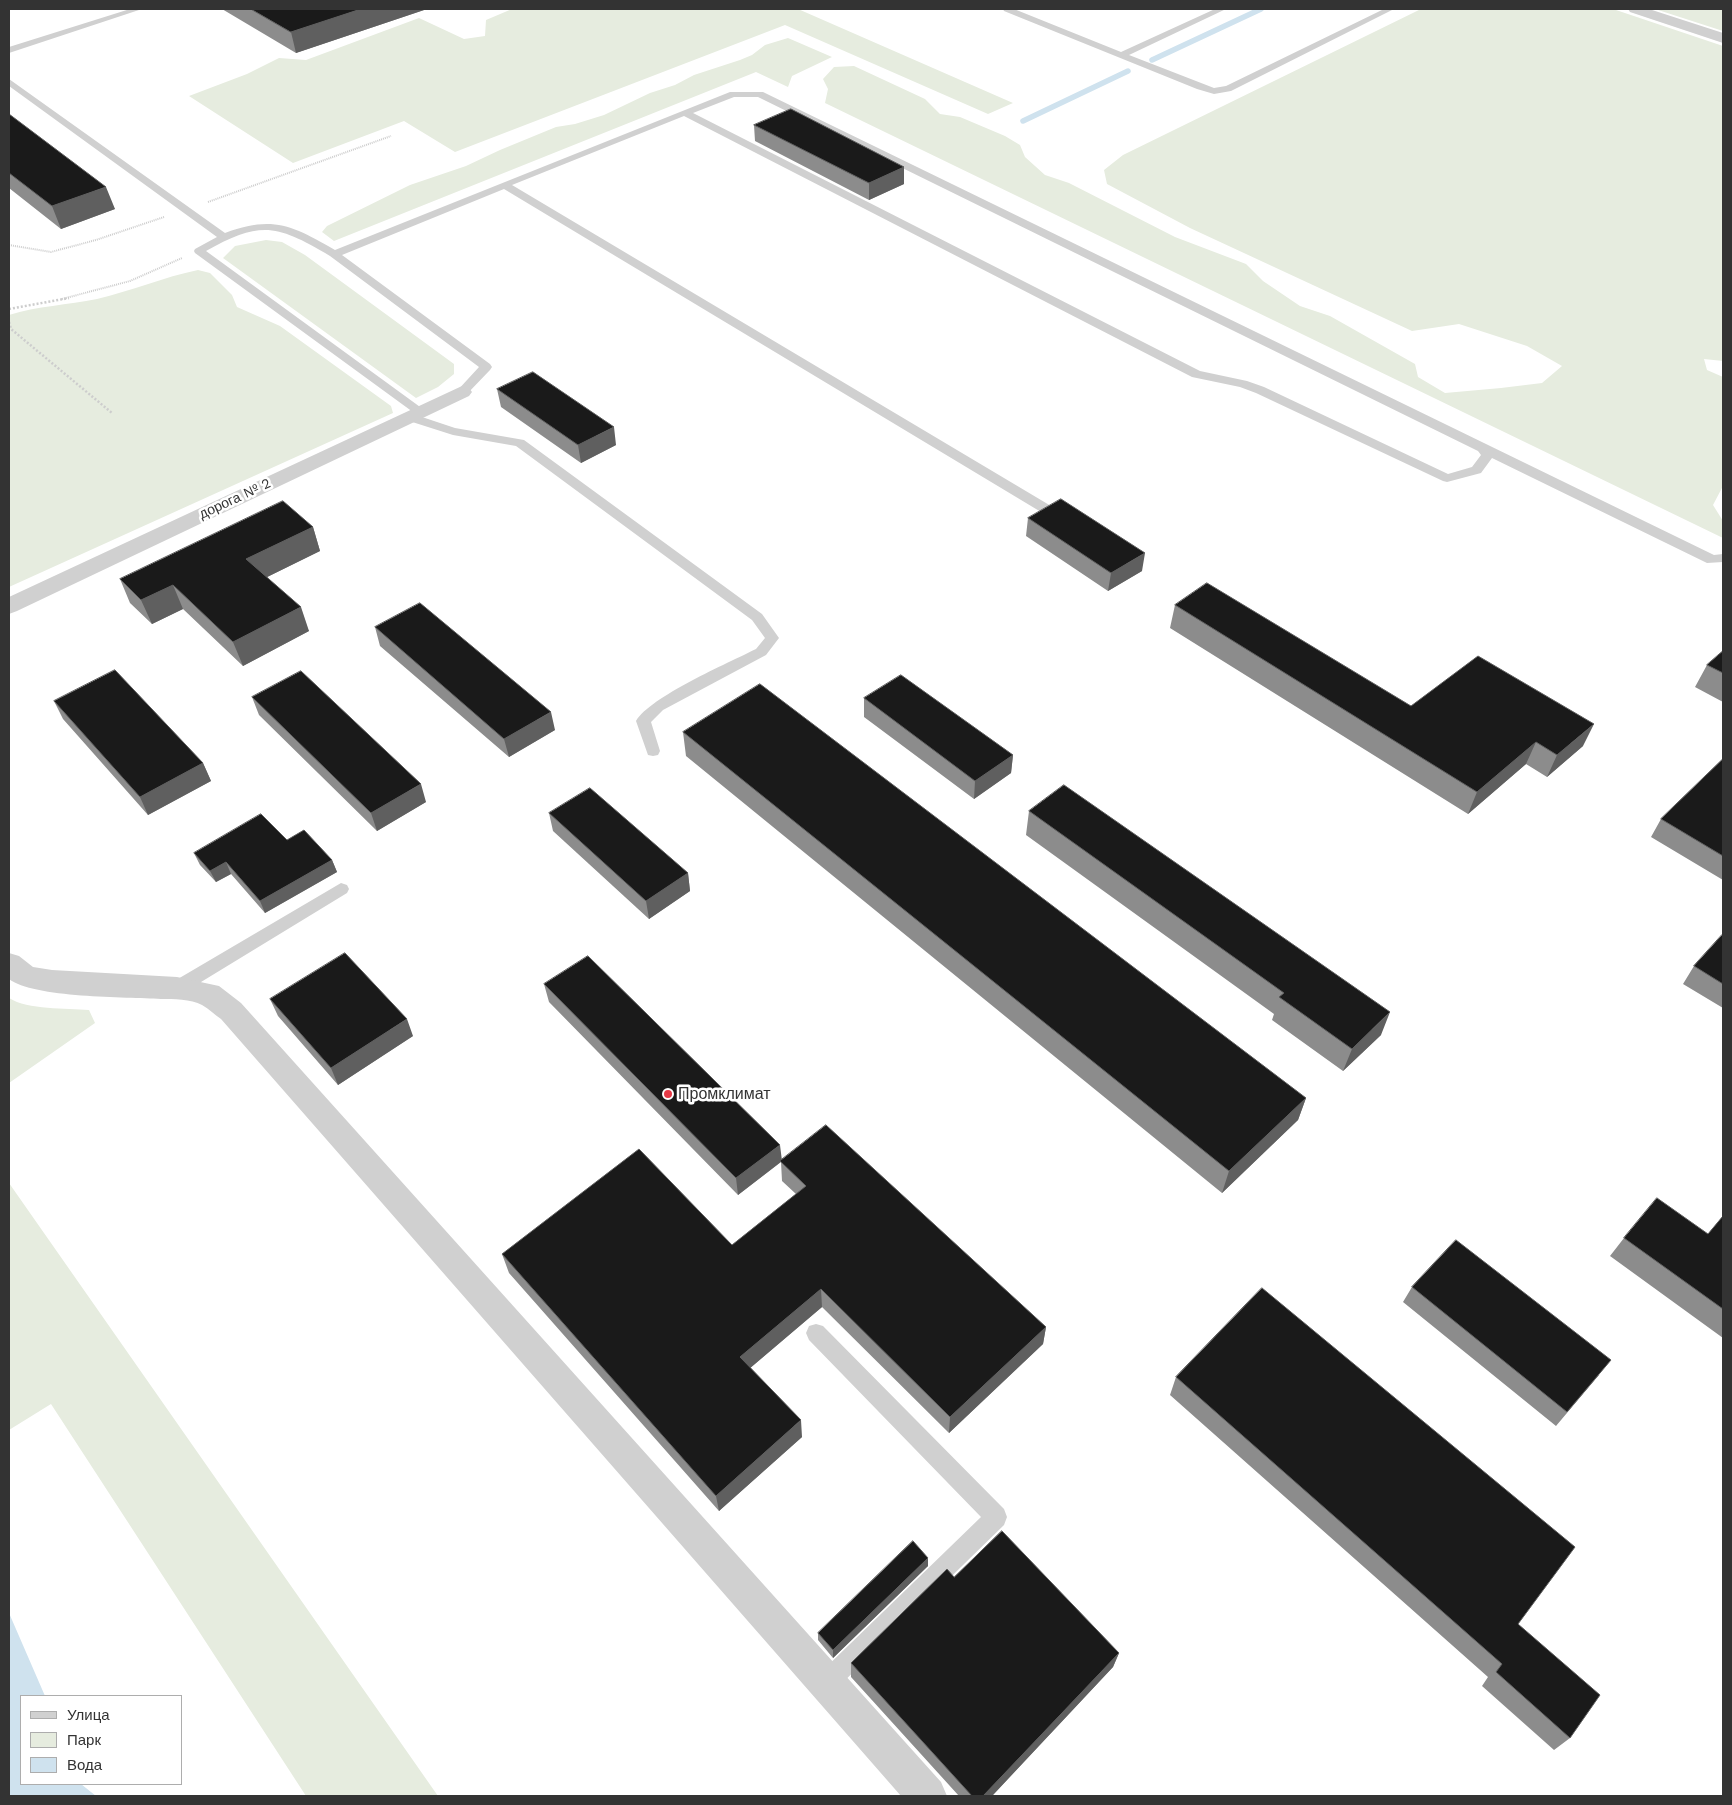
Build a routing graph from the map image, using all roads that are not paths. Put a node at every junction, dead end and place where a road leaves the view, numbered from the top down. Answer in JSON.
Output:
{"nodes":[{"id":1,"x":138,"y":9,"type":"edge"},
{"id":2,"x":1007,"y":9,"type":"edge"},
{"id":3,"x":1222,"y":9,"type":"edge"},
{"id":4,"x":1390,"y":9,"type":"edge"},
{"id":5,"x":1635,"y":9,"type":"edge"},
{"id":6,"x":1723,"y":38,"type":"edge"},
{"id":7,"x":9,"y":50,"type":"edge"},
{"id":8,"x":1121,"y":55,"type":"junction"},
{"id":9,"x":9,"y":82,"type":"edge"},
{"id":10,"x":685,"y":113,"type":"junction"},
{"id":11,"x":506,"y":186,"type":"junction"},
{"id":12,"x":224,"y":237,"type":"junction"},
{"id":13,"x":334,"y":254,"type":"junction"},
{"id":14,"x":462,"y":392,"type":"joint"},
{"id":15,"x":415,"y":414,"type":"junction"},
{"id":16,"x":1482,"y":448,"type":"junction"},
{"id":17,"x":1046,"y":509,"type":"edge"},
{"id":18,"x":1723,"y":558,"type":"edge"},
{"id":19,"x":9,"y":606,"type":"edge"},
{"id":20,"x":653,"y":751,"type":"dead end"},
{"id":21,"x":341,"y":889,"type":"dead end"},
{"id":22,"x":9,"y":964,"type":"edge"},
{"id":23,"x":178,"y":988,"type":"junction"},
{"id":24,"x":816,"y":1333,"type":"dead end"},
{"id":25,"x":826,"y":1682,"type":"junction"},
{"id":26,"x":927,"y":1796,"type":"edge"}],
"edges":[{"from":1,"to":7,"type":"lane"},
{"from":2,"to":8,"type":"lane"},
{"from":3,"to":8,"type":"lane"},
{"from":4,"to":8,"type":"lane"},
{"from":5,"to":6,"type":"street"},
{"from":9,"to":12,"type":"lane"},
{"from":10,"to":11,"type":"lane"},
{"from":10,"to":16,"type":"lane"},
{"from":10,"to":16,"type":"lane"},
{"from":11,"to":13,"type":"lane"},
{"from":11,"to":17,"type":"lane"},
{"from":12,"to":13,"type":"lane"},
{"from":12,"to":15,"type":"lane"},
{"from":13,"to":14,"type":"lane"},
{"from":14,"to":15,"type":"street","name":"дорога № 2"},
{"from":15,"to":19,"type":"street","name":"дорога № 2"},
{"from":15,"to":20,"type":"lane"},
{"from":16,"to":18,"type":"lane"},
{"from":21,"to":23,"type":"lane"},
{"from":22,"to":23,"type":"street"},
{"from":23,"to":25,"type":"street"},
{"from":24,"to":25,"type":"lane"},
{"from":25,"to":26,"type":"street"}]}
